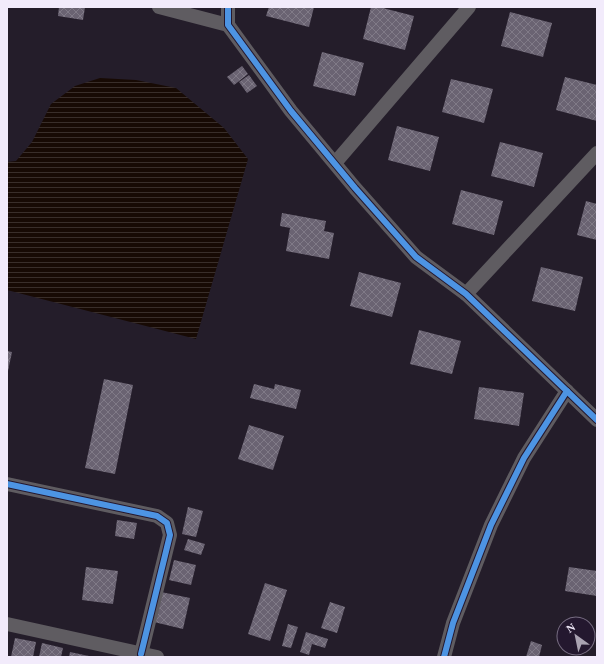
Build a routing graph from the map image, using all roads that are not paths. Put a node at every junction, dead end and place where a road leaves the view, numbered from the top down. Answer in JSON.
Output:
{"nodes":[{"id":1,"x":159,"y":7,"type":"edge"},
{"id":2,"x":228,"y":7,"type":"edge"},
{"id":3,"x":469,"y":7,"type":"edge"},
{"id":4,"x":228,"y":25,"type":"junction"},
{"id":5,"x":597,"y":153,"type":"edge"},
{"id":6,"x":334,"y":163,"type":"junction"},
{"id":7,"x":466,"y":294,"type":"junction"},
{"id":8,"x":567,"y":391,"type":"junction"},
{"id":9,"x":597,"y":420,"type":"edge"},
{"id":10,"x":7,"y":484,"type":"edge"},
{"id":11,"x":7,"y":624,"type":"edge"},
{"id":12,"x":141,"y":654,"type":"junction"},
{"id":13,"x":157,"y":657,"type":"edge"},
{"id":14,"x":444,"y":657,"type":"edge"}],
"edges":[{"from":1,"to":4,"type":"street"},
{"from":2,"to":4,"type":"street"},
{"from":3,"to":6,"type":"street"},
{"from":4,"to":6,"type":"street"},
{"from":5,"to":7,"type":"street"},
{"from":6,"to":7,"type":"street"},
{"from":7,"to":8,"type":"street"},
{"from":8,"to":9,"type":"street"},
{"from":8,"to":14,"type":"street"},
{"from":10,"to":12,"type":"street"},
{"from":11,"to":12,"type":"street"},
{"from":12,"to":13,"type":"street"}]}
